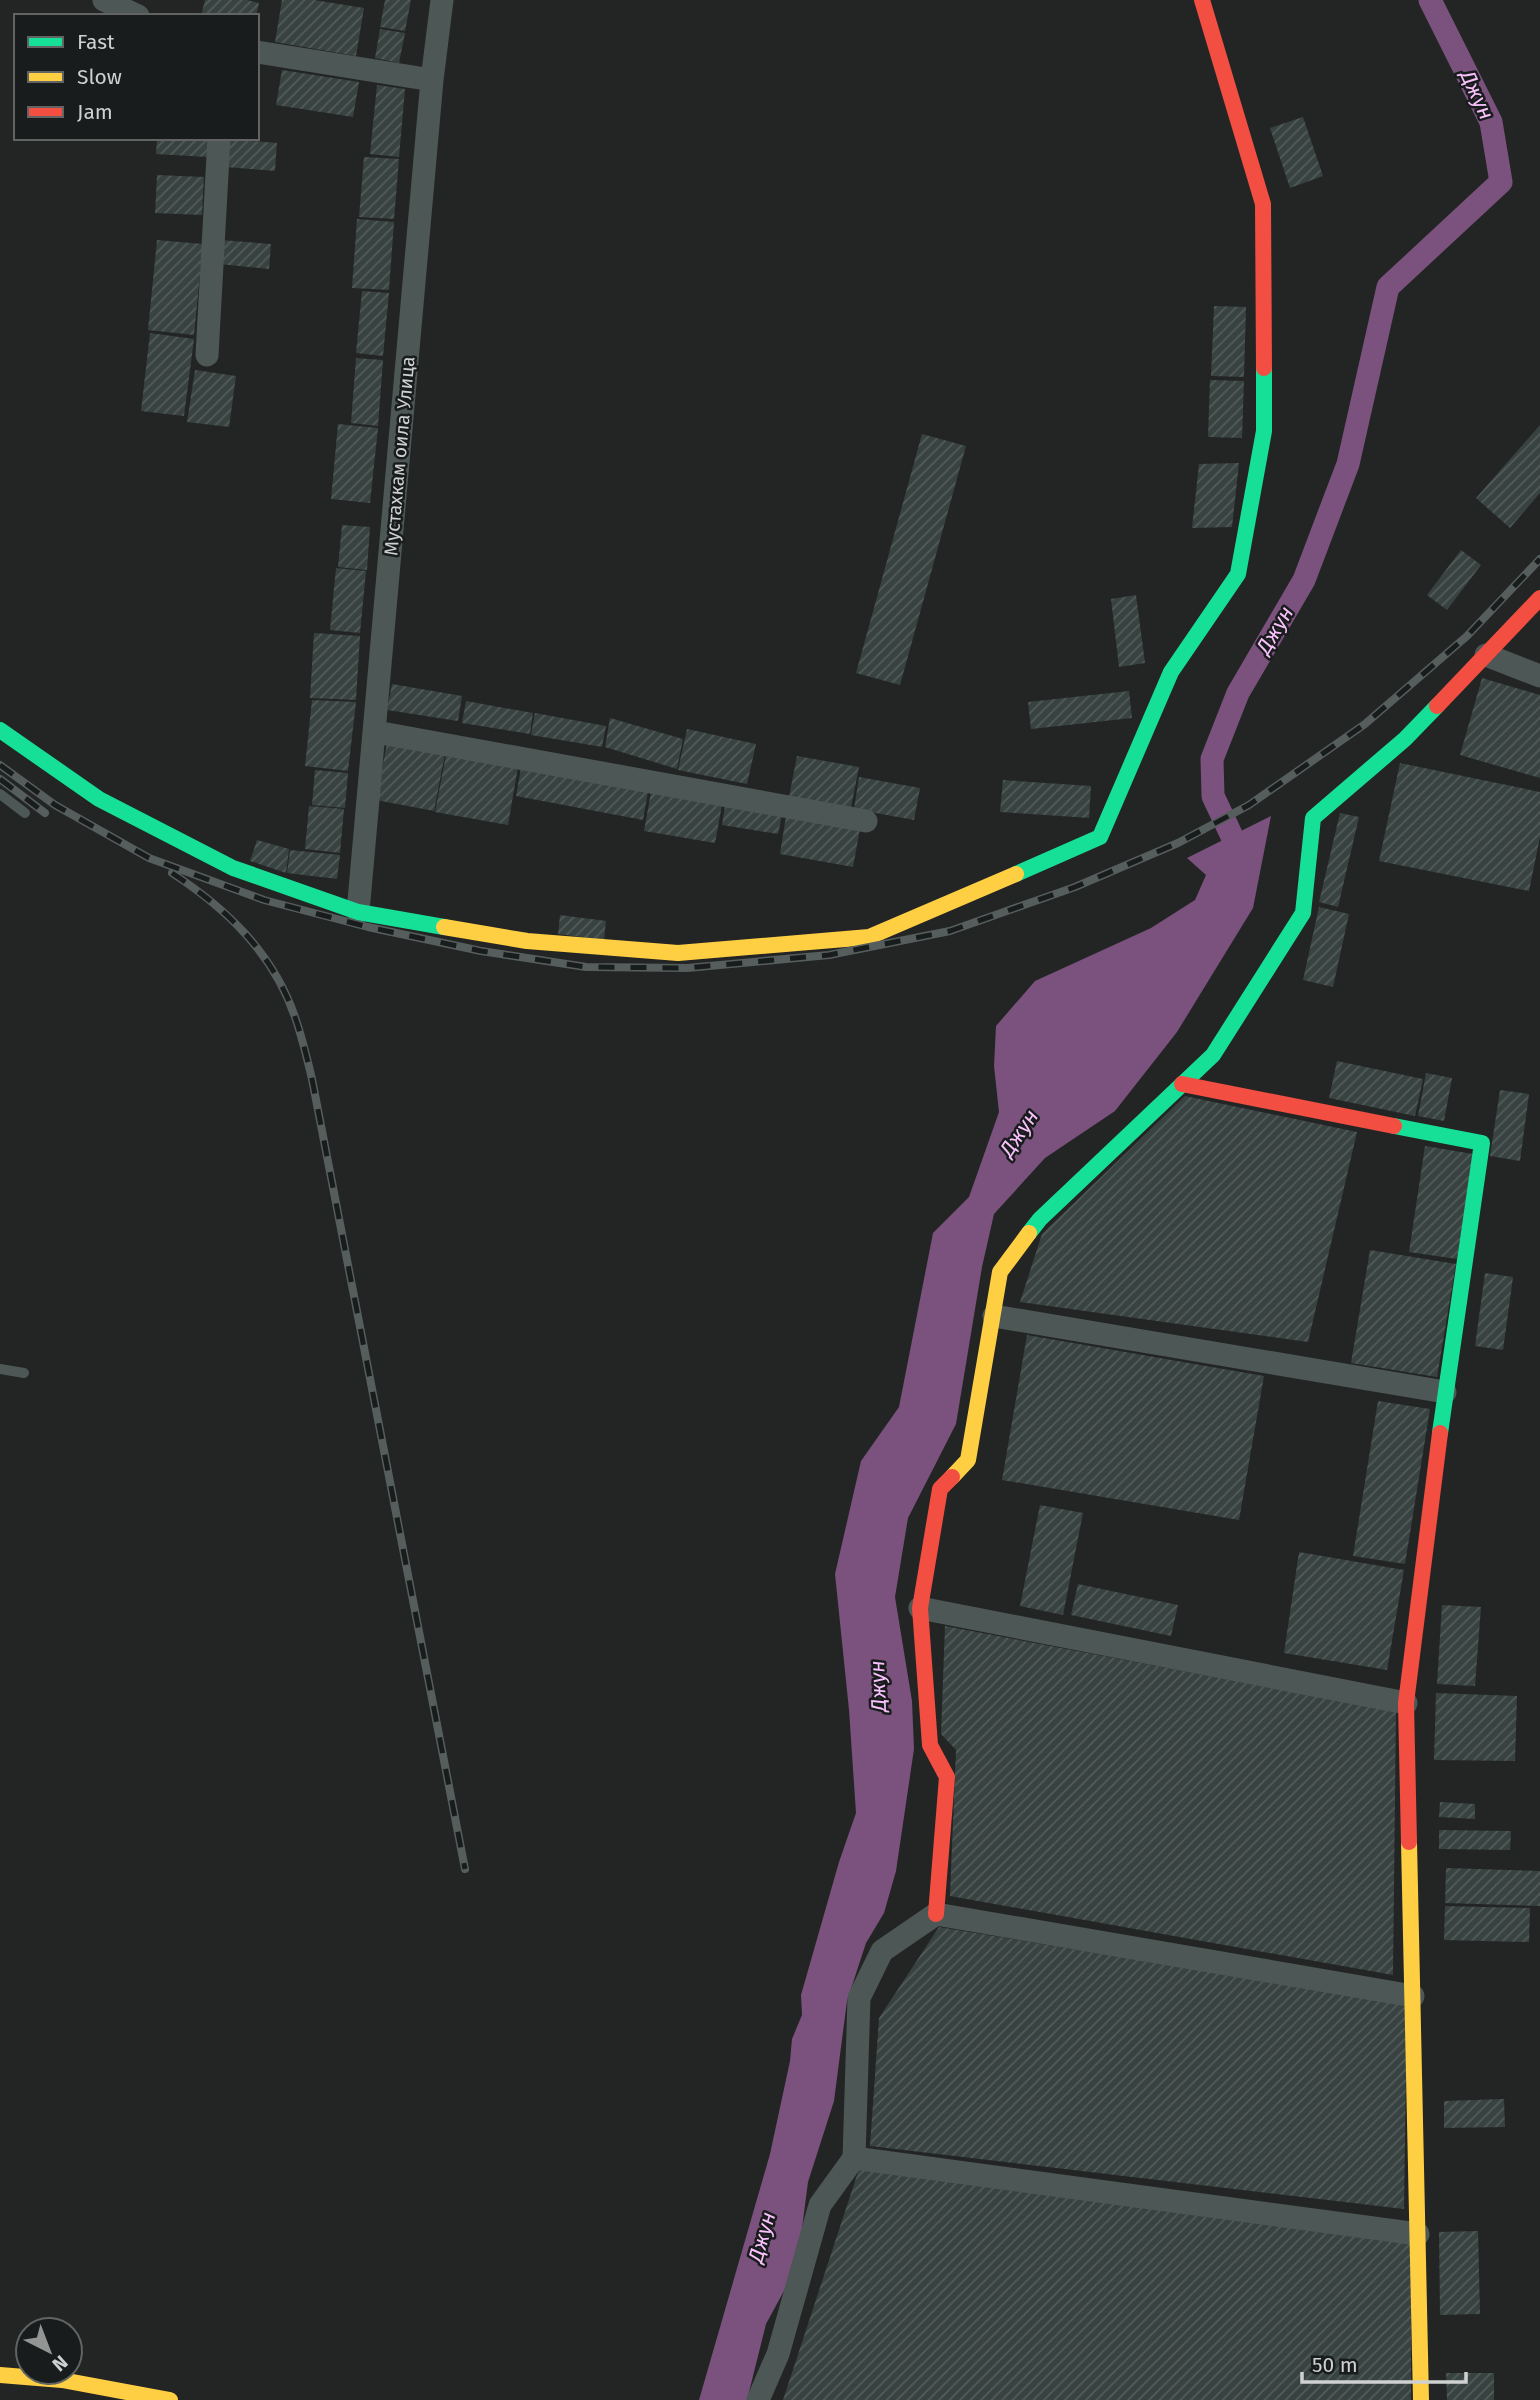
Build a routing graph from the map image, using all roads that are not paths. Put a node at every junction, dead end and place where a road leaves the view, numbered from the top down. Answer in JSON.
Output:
{"nodes":[{"id":1,"x":103,"y":0,"type":"edge"},
{"id":2,"x":442,"y":0,"type":"edge"},
{"id":3,"x":1202,"y":0,"type":"edge"},
{"id":4,"x":134,"y":14,"type":"edge"},
{"id":5,"x":259,"y":52,"type":"edge"},
{"id":6,"x":432,"y":80,"type":"junction"},
{"id":7,"x":219,"y":140,"type":"edge"},
{"id":8,"x":207,"y":355,"type":"dead end"},
{"id":9,"x":1540,"y":598,"type":"edge"},
{"id":10,"x":1486,"y":654,"type":"junction"},
{"id":11,"x":1540,"y":676,"type":"edge"},
{"id":12,"x":0,"y":730,"type":"edge"},
{"id":13,"x":376,"y":732,"type":"junction"},
{"id":14,"x":0,"y":794,"type":"edge"},
{"id":15,"x":25,"y":813,"type":"dead end"},
{"id":16,"x":866,"y":821,"type":"dead end"},
{"id":17,"x":358,"y":912,"type":"junction"},
{"id":18,"x":1182,"y":1084,"type":"junction"},
{"id":19,"x":994,"y":1316,"type":"junction"},
{"id":20,"x":0,"y":1369,"type":"edge"},
{"id":21,"x":24,"y":1373,"type":"dead end"},
{"id":22,"x":1446,"y":1392,"type":"junction"},
{"id":23,"x":920,"y":1608,"type":"junction"},
{"id":24,"x":1406,"y":1703,"type":"junction"},
{"id":25,"x":936,"y":1913,"type":"junction"},
{"id":26,"x":1413,"y":1996,"type":"junction"},
{"id":27,"x":854,"y":2158,"type":"junction"},
{"id":28,"x":1418,"y":2234,"type":"junction"},
{"id":29,"x":0,"y":2375,"type":"edge"},
{"id":30,"x":170,"y":2400,"type":"edge"},
{"id":31,"x":758,"y":2400,"type":"edge"},
{"id":32,"x":1421,"y":2400,"type":"edge"}],
"edges":[{"from":1,"to":4,"type":"street"},
{"from":2,"to":6,"type":"street","name":"Мустахкам оила Улица"},
{"from":3,"to":17,"type":"street"},
{"from":5,"to":6,"type":"street"},
{"from":6,"to":13,"type":"street","name":"Мустахкам оила Улица"},
{"from":7,"to":8,"type":"street"},
{"from":9,"to":10,"type":"street"},
{"from":10,"to":11,"type":"street"},
{"from":10,"to":18,"type":"street"},
{"from":12,"to":17,"type":"street"},
{"from":13,"to":16,"type":"street"},
{"from":13,"to":17,"type":"street","name":"Мустахкам оила Улица"},
{"from":14,"to":15,"type":"lane"},
{"from":18,"to":19,"type":"street"},
{"from":18,"to":22,"type":"street"},
{"from":19,"to":22,"type":"street"},
{"from":19,"to":23,"type":"street"},
{"from":20,"to":21,"type":"lane"},
{"from":22,"to":24,"type":"street"},
{"from":23,"to":24,"type":"street"},
{"from":23,"to":25,"type":"street"},
{"from":24,"to":26,"type":"street"},
{"from":25,"to":26,"type":"street"},
{"from":25,"to":27,"type":"street"},
{"from":26,"to":28,"type":"street"},
{"from":27,"to":28,"type":"street"},
{"from":27,"to":31,"type":"street"},
{"from":28,"to":32,"type":"street"},
{"from":29,"to":30,"type":"street"}]}
